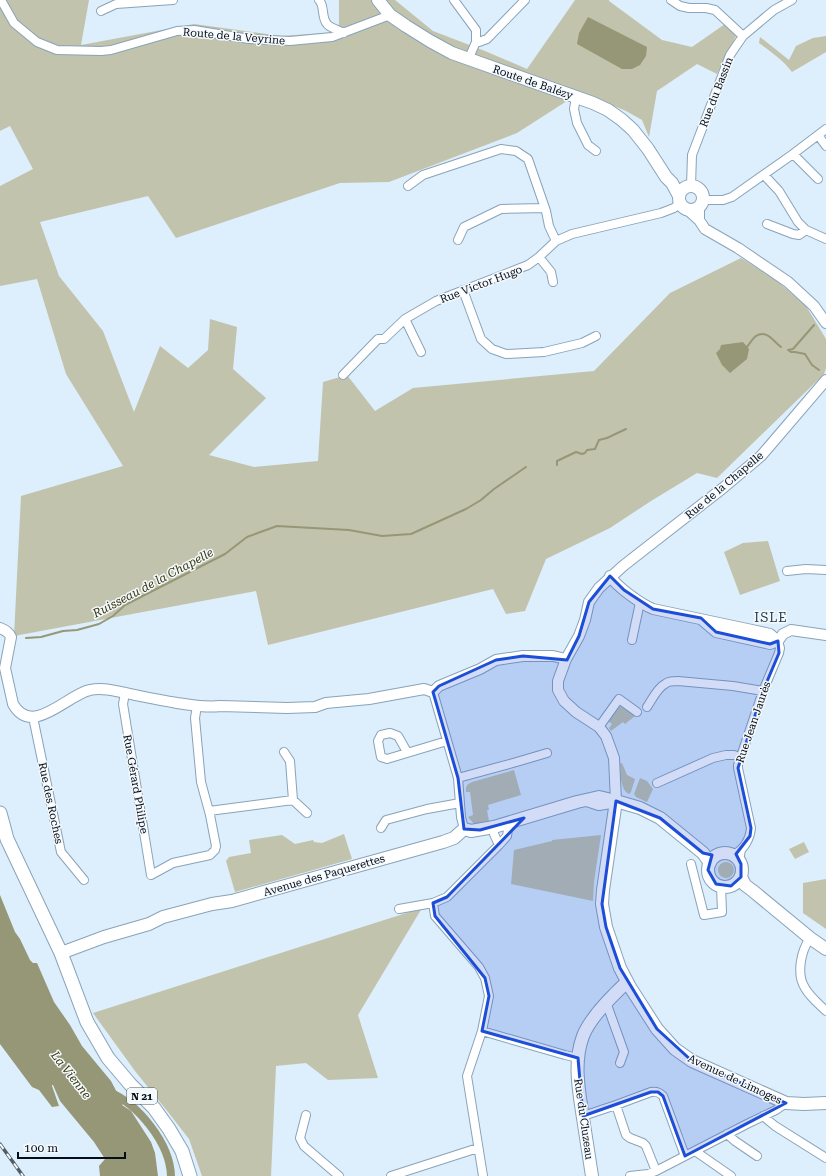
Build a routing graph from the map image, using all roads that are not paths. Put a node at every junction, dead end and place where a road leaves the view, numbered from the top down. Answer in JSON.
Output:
{"nodes":[{"id":1,"x":1,"y":0,"type":"edge"},
{"id":2,"x":173,"y":0,"type":"edge"},
{"id":3,"x":319,"y":0,"type":"edge"},
{"id":4,"x":378,"y":0,"type":"edge"},
{"id":5,"x":454,"y":0,"type":"edge"},
{"id":6,"x":525,"y":0,"type":"edge"},
{"id":7,"x":671,"y":0,"type":"edge"},
{"id":8,"x":792,"y":0,"type":"edge"},
{"id":9,"x":101,"y":11,"type":"dead end"},
{"id":10,"x":390,"y":15,"type":"junction"},
{"id":11,"x":344,"y":33,"type":"junction"},
{"id":12,"x":743,"y":36,"type":"junction"},
{"id":13,"x":476,"y":42,"type":"junction"},
{"id":14,"x":468,"y":60,"type":"junction"},
{"id":15,"x":576,"y":97,"type":"junction"},
{"id":16,"x":826,"y":129,"type":"edge"},
{"id":17,"x":818,"y":136,"type":"junction"},
{"id":18,"x":826,"y":146,"type":"edge"},
{"id":19,"x":596,"y":151,"type":"dead end"},
{"id":20,"x":793,"y":154,"type":"junction"},
{"id":21,"x":764,"y":175,"type":"junction"},
{"id":22,"x":818,"y":179,"type":"dead end"},
{"id":23,"x":408,"y":186,"type":"dead end"},
{"id":24,"x":689,"y":199,"type":"junction"},
{"id":25,"x":545,"y":208,"type":"junction"},
{"id":26,"x":767,"y":224,"type":"dead end"},
{"id":27,"x":806,"y":230,"type":"junction"},
{"id":28,"x":826,"y":239,"type":"edge"},
{"id":29,"x":458,"y":240,"type":"dead end"},
{"id":30,"x":556,"y":241,"type":"junction"},
{"id":31,"x":540,"y":257,"type":"junction"},
{"id":32,"x":553,"y":282,"type":"dead end"},
{"id":33,"x":463,"y":290,"type":"junction"},
{"id":34,"x":405,"y":319,"type":"junction"},
{"id":35,"x":826,"y":323,"type":"edge"},
{"id":36,"x":596,"y":336,"type":"dead end"},
{"id":37,"x":421,"y":352,"type":"dead end"},
{"id":38,"x":343,"y":375,"type":"dead end"},
{"id":39,"x":826,"y":380,"type":"edge"},
{"id":40,"x":826,"y":570,"type":"edge"},
{"id":41,"x":787,"y":571,"type":"dead end"},
{"id":42,"x":610,"y":576,"type":"junction"},
{"id":43,"x":641,"y":602,"type":"junction"},
{"id":44,"x":0,"y":628,"type":"edge"},
{"id":45,"x":826,"y":635,"type":"edge"},
{"id":46,"x":632,"y":640,"type":"dead end"},
{"id":47,"x":778,"y":641,"type":"junction"},
{"id":48,"x":566,"y":659,"type":"junction"},
{"id":49,"x":762,"y":691,"type":"junction"},
{"id":50,"x":433,"y":692,"type":"junction"},
{"id":51,"x":125,"y":693,"type":"junction"},
{"id":52,"x":197,"y":706,"type":"junction"},
{"id":53,"x":647,"y":707,"type":"dead end"},
{"id":54,"x":637,"y":712,"type":"dead end"},
{"id":55,"x":33,"y":717,"type":"junction"},
{"id":56,"x":599,"y":727,"type":"junction"},
{"id":57,"x":447,"y":741,"type":"junction"},
{"id":58,"x":284,"y":752,"type":"dead end"},
{"id":59,"x":407,"y":752,"type":"dead end"},
{"id":60,"x":547,"y":753,"type":"dead end"},
{"id":61,"x":740,"y":757,"type":"junction"},
{"id":62,"x":458,"y":778,"type":"junction"},
{"id":63,"x":657,"y":783,"type":"dead end"},
{"id":64,"x":293,"y":800,"type":"junction"},
{"id":65,"x":616,"y":801,"type":"junction"},
{"id":66,"x":460,"y":803,"type":"junction"},
{"id":67,"x":209,"y":811,"type":"junction"},
{"id":68,"x":0,"y":813,"type":"edge"},
{"id":69,"x":307,"y":813,"type":"dead end"},
{"id":70,"x":509,"y":822,"type":"junction"},
{"id":71,"x":494,"y":827,"type":"junction"},
{"id":72,"x":381,"y":828,"type":"dead end"},
{"id":73,"x":464,"y":829,"type":"junction"},
{"id":74,"x":499,"y":845,"type":"junction"},
{"id":75,"x":738,"y":855,"type":"junction"},
{"id":76,"x":710,"y":857,"type":"junction"},
{"id":77,"x":691,"y":864,"type":"dead end"},
{"id":78,"x":84,"y":880,"type":"dead end"},
{"id":79,"x":741,"y":882,"type":"junction"},
{"id":80,"x":720,"y":886,"type":"junction"},
{"id":81,"x":432,"y":904,"type":"junction"},
{"id":82,"x":399,"y":909,"type":"dead end"},
{"id":83,"x":810,"y":938,"type":"junction"},
{"id":84,"x":826,"y":949,"type":"edge"},
{"id":85,"x":61,"y":953,"type":"junction"},
{"id":86,"x":627,"y":982,"type":"junction"},
{"id":87,"x":606,"y":1002,"type":"junction"},
{"id":88,"x":826,"y":1011,"type":"edge"},
{"id":89,"x":482,"y":1031,"type":"junction"},
{"id":90,"x":578,"y":1058,"type":"junction"},
{"id":91,"x":620,"y":1063,"type":"dead end"},
{"id":92,"x":786,"y":1103,"type":"junction"},
{"id":93,"x":826,"y":1103,"type":"edge"},
{"id":94,"x":616,"y":1105,"type":"junction"},
{"id":95,"x":306,"y":1115,"type":"dead end"},
{"id":96,"x":583,"y":1116,"type":"junction"},
{"id":97,"x":763,"y":1116,"type":"junction"},
{"id":98,"x":727,"y":1134,"type":"junction"},
{"id":99,"x":478,"y":1148,"type":"junction"},
{"id":100,"x":694,"y":1151,"type":"junction"},
{"id":101,"x":685,"y":1156,"type":"junction"},
{"id":102,"x":757,"y":1156,"type":"dead end"},
{"id":103,"x":826,"y":1158,"type":"edge"},
{"id":104,"x":656,"y":1171,"type":"junction"},
{"id":105,"x":644,"y":1175,"type":"edge"},
{"id":106,"x":190,"y":1176,"type":"edge"},
{"id":107,"x":339,"y":1176,"type":"edge"},
{"id":108,"x":391,"y":1176,"type":"edge"},
{"id":109,"x":483,"y":1176,"type":"edge"},
{"id":110,"x":592,"y":1176,"type":"edge"},
{"id":111,"x":630,"y":1176,"type":"edge"},
{"id":112,"x":731,"y":1176,"type":"edge"}],
"edges":[{"from":1,"to":11,"type":"street","name":"Route de la Veyrine"},
{"from":2,"to":9,"type":"street"},
{"from":3,"to":11,"type":"street"},
{"from":4,"to":10,"type":"main road","name":"Route de Balézy"},
{"from":5,"to":13,"type":"street"},
{"from":6,"to":13,"type":"street"},
{"from":7,"to":12,"type":"street"},
{"from":8,"to":12,"type":"street","name":"Rue du Bassin"},
{"from":10,"to":11,"type":"street","name":"Route de la Veyrine"},
{"from":10,"to":14,"type":"main road","name":"Route de Balézy"},
{"from":12,"to":24,"type":"street","name":"Rue du Bassin"},
{"from":13,"to":14,"type":"street"},
{"from":14,"to":15,"type":"main road","name":"Route de Balézy"},
{"from":15,"to":19,"type":"street"},
{"from":15,"to":24,"type":"main road","name":"Route de Balézy"},
{"from":16,"to":17,"type":"street"},
{"from":17,"to":18,"type":"street"},
{"from":17,"to":20,"type":"street"},
{"from":20,"to":21,"type":"street"},
{"from":20,"to":22,"type":"street"},
{"from":21,"to":24,"type":"street"},
{"from":21,"to":27,"type":"street"},
{"from":23,"to":25,"type":"street"},
{"from":24,"to":30,"type":"street","name":"Rue Victor Hugo"},
{"from":24,"to":35,"type":"street"},
{"from":25,"to":29,"type":"street"},
{"from":25,"to":30,"type":"street"},
{"from":26,"to":27,"type":"street"},
{"from":27,"to":28,"type":"street"},
{"from":30,"to":31,"type":"street","name":"Rue Victor Hugo"},
{"from":31,"to":32,"type":"street"},
{"from":31,"to":33,"type":"street","name":"Rue Victor Hugo"},
{"from":33,"to":34,"type":"street","name":"Rue Victor Hugo"},
{"from":33,"to":36,"type":"street"},
{"from":34,"to":37,"type":"street"},
{"from":34,"to":38,"type":"street","name":"Rue Victor Hugo"},
{"from":39,"to":42,"type":"street","name":"Rue de la Chapelle"},
{"from":40,"to":41,"type":"street"},
{"from":42,"to":43,"type":"street"},
{"from":42,"to":48,"type":"street","name":"Rue de la Chapelle"},
{"from":43,"to":46,"type":"street"},
{"from":43,"to":47,"type":"street"},
{"from":44,"to":55,"type":"street"},
{"from":45,"to":47,"type":"street"},
{"from":47,"to":49,"type":"street","name":"Rue Jean Jaurès"},
{"from":48,"to":50,"type":"street"},
{"from":48,"to":56,"type":"street","name":"Rue de la Chapelle"},
{"from":49,"to":53,"type":"street"},
{"from":49,"to":61,"type":"street","name":"Rue Jean Jaurès"},
{"from":50,"to":52,"type":"street"},
{"from":50,"to":57,"type":"street"},
{"from":51,"to":52,"type":"street"},
{"from":51,"to":55,"type":"street"},
{"from":51,"to":67,"type":"street","name":"Rue Gérard Philipe"},
{"from":52,"to":67,"type":"street"},
{"from":54,"to":56,"type":"street"},
{"from":55,"to":78,"type":"street","name":"Rue des Roches"},
{"from":56,"to":65,"type":"street"},
{"from":57,"to":59,"type":"street"},
{"from":57,"to":62,"type":"street"},
{"from":58,"to":64,"type":"street"},
{"from":60,"to":62,"type":"street"},
{"from":61,"to":63,"type":"street"},
{"from":61,"to":75,"type":"street","name":"Rue Jean Jaurès"},
{"from":62,"to":66,"type":"street"},
{"from":64,"to":67,"type":"street"},
{"from":64,"to":69,"type":"street"},
{"from":65,"to":70,"type":"main road"},
{"from":65,"to":76,"type":"main road"},
{"from":65,"to":86,"type":"main road","name":"Avenue de Limoges"},
{"from":66,"to":72,"type":"street"},
{"from":66,"to":73,"type":"street"},
{"from":68,"to":85,"type":"main road","number":"N 21"},
{"from":70,"to":71,"type":"main road"},
{"from":70,"to":74,"type":"street"},
{"from":71,"to":73,"type":"main road"},
{"from":71,"to":74,"type":"street"},
{"from":73,"to":85,"type":"main road","name":"Avenue des Paquerettes"},
{"from":74,"to":81,"type":"street"},
{"from":75,"to":76,"type":"main road"},
{"from":75,"to":79,"type":"main road"},
{"from":76,"to":80,"type":"main road"},
{"from":77,"to":80,"type":"street"},
{"from":79,"to":80,"type":"main road"},
{"from":79,"to":83,"type":"main road"},
{"from":81,"to":82,"type":"street"},
{"from":81,"to":89,"type":"street"},
{"from":83,"to":84,"type":"main road"},
{"from":83,"to":88,"type":"street"},
{"from":85,"to":106,"type":"main road","number":"N 21"},
{"from":86,"to":87,"type":"main road","name":"Rue du Cluzeau"},
{"from":86,"to":92,"type":"main road","name":"Avenue de Limoges"},
{"from":87,"to":90,"type":"main road","name":"Rue du Cluzeau"},
{"from":87,"to":91,"type":"street"},
{"from":89,"to":90,"type":"street"},
{"from":89,"to":99,"type":"street"},
{"from":90,"to":96,"type":"main road","name":"Rue du Cluzeau"},
{"from":92,"to":93,"type":"main road","name":"Avenue de Limoges"},
{"from":92,"to":97,"type":"street"},
{"from":94,"to":96,"type":"street"},
{"from":94,"to":101,"type":"street"},
{"from":94,"to":104,"type":"street"},
{"from":95,"to":107,"type":"street"},
{"from":96,"to":110,"type":"main road","name":"Rue du Cluzeau"},
{"from":97,"to":98,"type":"street"},
{"from":97,"to":103,"type":"street"},
{"from":98,"to":100,"type":"street"},
{"from":98,"to":102,"type":"street"},
{"from":99,"to":108,"type":"street"},
{"from":99,"to":109,"type":"street"},
{"from":100,"to":101,"type":"street"},
{"from":100,"to":112,"type":"street"},
{"from":101,"to":104,"type":"street"},
{"from":104,"to":105,"type":"street"},
{"from":105,"to":111,"type":"street"}]}
